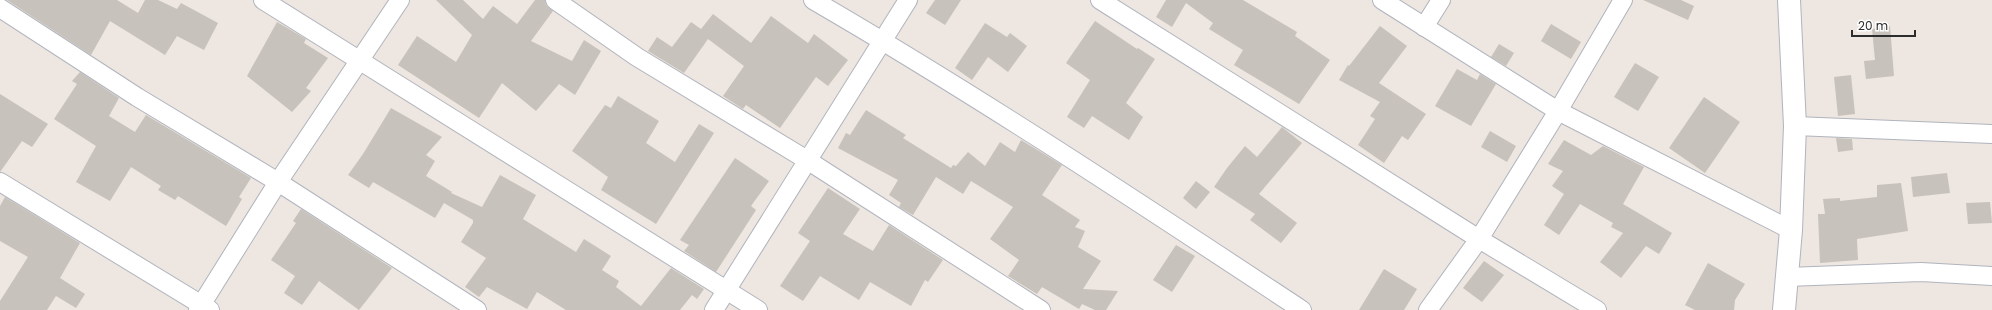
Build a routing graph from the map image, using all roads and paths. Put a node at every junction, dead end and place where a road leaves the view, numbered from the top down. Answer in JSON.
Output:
{"nodes":[{"id":1,"x":263,"y":0,"type":"edge"},
{"id":2,"x":400,"y":0,"type":"edge"},
{"id":3,"x":555,"y":0,"type":"edge"},
{"id":4,"x":813,"y":0,"type":"edge"},
{"id":5,"x":908,"y":0,"type":"edge"},
{"id":6,"x":1100,"y":0,"type":"edge"},
{"id":7,"x":1382,"y":0,"type":"edge"},
{"id":8,"x":1441,"y":0,"type":"edge"},
{"id":9,"x":1624,"y":0,"type":"edge"},
{"id":10,"x":1789,"y":0,"type":"edge"},
{"id":11,"x":0,"y":8,"type":"edge"},
{"id":12,"x":1424,"y":27,"type":"junction"},
{"id":13,"x":882,"y":40,"type":"junction"},
{"id":14,"x":358,"y":61,"type":"junction"},
{"id":15,"x":1558,"y":111,"type":"junction"},
{"id":16,"x":1795,"y":126,"type":"junction"},
{"id":17,"x":1992,"y":134,"type":"edge"},
{"id":18,"x":807,"y":160,"type":"junction"},
{"id":19,"x":0,"y":182,"type":"edge"},
{"id":20,"x":278,"y":182,"type":"junction"},
{"id":21,"x":1792,"y":230,"type":"junction"},
{"id":22,"x":1479,"y":239,"type":"junction"},
{"id":23,"x":1992,"y":276,"type":"edge"},
{"id":24,"x":1787,"y":277,"type":"junction"},
{"id":25,"x":727,"y":291,"type":"junction"},
{"id":26,"x":203,"y":308,"type":"edge"},
{"id":27,"x":477,"y":310,"type":"edge"},
{"id":28,"x":714,"y":310,"type":"edge"},
{"id":29,"x":758,"y":310,"type":"edge"},
{"id":30,"x":1041,"y":310,"type":"edge"},
{"id":31,"x":1302,"y":310,"type":"edge"},
{"id":32,"x":1428,"y":310,"type":"edge"},
{"id":33,"x":1597,"y":310,"type":"edge"},
{"id":34,"x":1784,"y":310,"type":"edge"}],
"edges":[{"from":1,"to":14,"type":"street"},
{"from":2,"to":14,"type":"street"},
{"from":3,"to":18,"type":"street"},
{"from":4,"to":13,"type":"street"},
{"from":5,"to":13,"type":"street"},
{"from":6,"to":22,"type":"street"},
{"from":7,"to":12,"type":"street"},
{"from":8,"to":12,"type":"street"},
{"from":9,"to":15,"type":"street"},
{"from":10,"to":16,"type":"street"},
{"from":11,"to":20,"type":"street"},
{"from":12,"to":15,"type":"street"},
{"from":13,"to":18,"type":"street"},
{"from":13,"to":31,"type":"street"},
{"from":14,"to":20,"type":"street"},
{"from":14,"to":25,"type":"street"},
{"from":15,"to":21,"type":"street"},
{"from":15,"to":22,"type":"street"},
{"from":16,"to":17,"type":"street"},
{"from":16,"to":21,"type":"street"},
{"from":18,"to":25,"type":"street"},
{"from":18,"to":30,"type":"street"},
{"from":19,"to":26,"type":"street"},
{"from":20,"to":26,"type":"street"},
{"from":20,"to":27,"type":"street"},
{"from":21,"to":24,"type":"street"},
{"from":22,"to":32,"type":"street"},
{"from":22,"to":33,"type":"street"},
{"from":23,"to":24,"type":"street"},
{"from":24,"to":34,"type":"street"},
{"from":25,"to":28,"type":"street"},
{"from":25,"to":29,"type":"street"}]}
